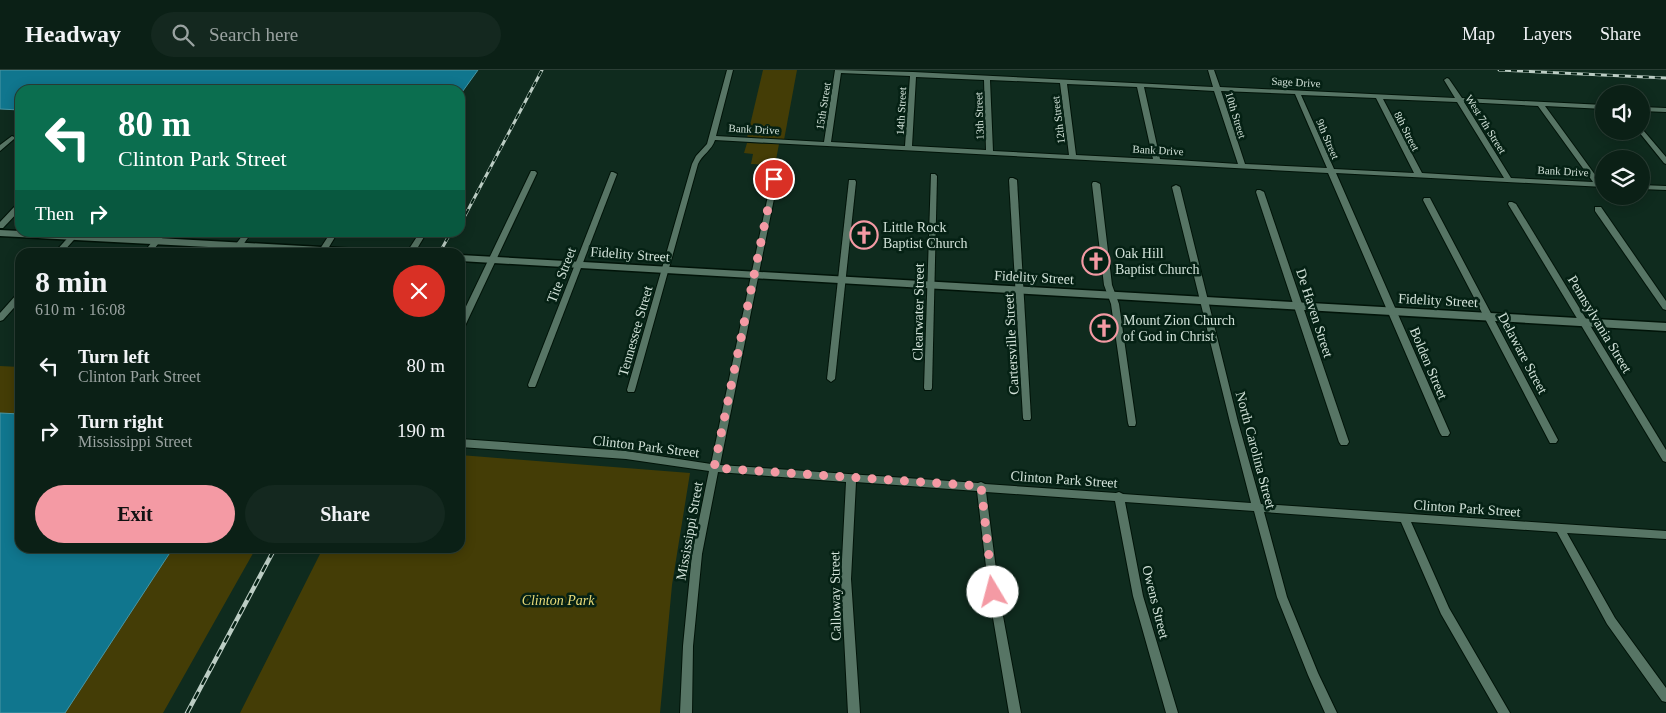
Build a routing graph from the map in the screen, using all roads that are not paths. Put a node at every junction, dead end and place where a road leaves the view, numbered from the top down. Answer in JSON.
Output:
{"nodes":[{"id":1,"x":730,"y":70,"type":"edge"},
{"id":2,"x":838,"y":70,"type":"edge"},
{"id":3,"x":1211,"y":70,"type":"edge"},
{"id":4,"x":913,"y":74,"type":"junction"},
{"id":5,"x":988,"y":78,"type":"junction"},
{"id":6,"x":1447,"y":80,"type":"dead end"},
{"id":7,"x":1064,"y":81,"type":"junction"},
{"id":8,"x":1140,"y":85,"type":"junction"},
{"id":9,"x":1218,"y":89,"type":"junction"},
{"id":10,"x":1297,"y":92,"type":"junction"},
{"id":11,"x":1378,"y":96,"type":"junction"},
{"id":12,"x":1460,"y":100,"type":"junction"},
{"id":13,"x":1540,"y":104,"type":"junction"},
{"id":14,"x":1595,"y":107,"type":"edge"},
{"id":15,"x":1650,"y":109,"type":"edge"},
{"id":16,"x":1666,"y":110,"type":"edge"},
{"id":17,"x":12,"y":138,"type":"dead end"},
{"id":18,"x":712,"y":138,"type":"junction"},
{"id":19,"x":1648,"y":140,"type":"edge"},
{"id":20,"x":827,"y":144,"type":"junction"},
{"id":21,"x":908,"y":148,"type":"junction"},
{"id":22,"x":0,"y":149,"type":"edge"},
{"id":23,"x":990,"y":153,"type":"junction"},
{"id":24,"x":1073,"y":157,"type":"junction"},
{"id":25,"x":1157,"y":162,"type":"junction"},
{"id":26,"x":1666,"y":162,"type":"edge"},
{"id":27,"x":1242,"y":166,"type":"junction"},
{"id":28,"x":1330,"y":171,"type":"junction"},
{"id":29,"x":533,"y":173,"type":"dead end"},
{"id":30,"x":613,"y":174,"type":"dead end"},
{"id":31,"x":1419,"y":175,"type":"junction"},
{"id":32,"x":933,"y":176,"type":"dead end"},
{"id":33,"x":1595,"y":176,"type":"edge"},
{"id":34,"x":774,"y":179,"type":"dead end"},
{"id":35,"x":1013,"y":180,"type":"dead end"},
{"id":36,"x":1509,"y":180,"type":"junction"},
{"id":37,"x":852,"y":182,"type":"dead end"},
{"id":38,"x":1096,"y":184,"type":"dead end"},
{"id":39,"x":1595,"y":184,"type":"edge"},
{"id":40,"x":1650,"y":187,"type":"edge"},
{"id":41,"x":1176,"y":188,"type":"dead end"},
{"id":42,"x":1666,"y":188,"type":"edge"},
{"id":43,"x":1260,"y":192,"type":"dead end"},
{"id":44,"x":1340,"y":193,"type":"joint"},
{"id":45,"x":1427,"y":200,"type":"dead end"},
{"id":46,"x":1512,"y":204,"type":"dead end"},
{"id":47,"x":1598,"y":209,"type":"dead end"},
{"id":48,"x":15,"y":211,"type":"edge"},
{"id":49,"x":0,"y":226,"type":"edge"},
{"id":50,"x":0,"y":233,"type":"edge"},
{"id":51,"x":15,"y":233,"type":"edge"},
{"id":52,"x":74,"y":237,"type":"edge"},
{"id":53,"x":99,"y":237,"type":"edge"},
{"id":54,"x":160,"y":237,"type":"edge"},
{"id":55,"x":245,"y":237,"type":"edge"},
{"id":56,"x":332,"y":237,"type":"edge"},
{"id":57,"x":421,"y":237,"type":"edge"},
{"id":58,"x":156,"y":242,"type":"junction"},
{"id":59,"x":63,"y":248,"type":"edge"},
{"id":60,"x":151,"y":248,"type":"edge"},
{"id":61,"x":225,"y":248,"type":"edge"},
{"id":62,"x":238,"y":248,"type":"edge"},
{"id":63,"x":325,"y":248,"type":"edge"},
{"id":64,"x":414,"y":248,"type":"edge"},
{"id":65,"x":465,"y":258,"type":"edge"},
{"id":66,"x":493,"y":259,"type":"junction"},
{"id":67,"x":578,"y":264,"type":"junction"},
{"id":68,"x":666,"y":270,"type":"junction"},
{"id":69,"x":753,"y":274,"type":"junction"},
{"id":70,"x":841,"y":280,"type":"junction"},
{"id":71,"x":931,"y":284,"type":"junction"},
{"id":72,"x":1021,"y":290,"type":"junction"},
{"id":73,"x":1112,"y":295,"type":"junction"},
{"id":74,"x":1205,"y":301,"type":"junction"},
{"id":75,"x":15,"y":302,"type":"edge"},
{"id":76,"x":1298,"y":305,"type":"junction"},
{"id":77,"x":1666,"y":307,"type":"edge"},
{"id":78,"x":1392,"y":311,"type":"junction"},
{"id":79,"x":1488,"y":316,"type":"junction"},
{"id":80,"x":0,"y":318,"type":"edge"},
{"id":81,"x":465,"y":318,"type":"edge"},
{"id":82,"x":1583,"y":322,"type":"junction"},
{"id":83,"x":1666,"y":327,"type":"edge"},
{"id":84,"x":831,"y":379,"type":"dead end"},
{"id":85,"x":532,"y":386,"type":"dead end"},
{"id":86,"x":928,"y":388,"type":"dead end"},
{"id":87,"x":631,"y":390,"type":"dead end"},
{"id":88,"x":1027,"y":418,"type":"dead end"},
{"id":89,"x":1132,"y":423,"type":"dead end"},
{"id":90,"x":1445,"y":433,"type":"dead end"},
{"id":91,"x":1553,"y":440,"type":"dead end"},
{"id":92,"x":1344,"y":442,"type":"dead end"},
{"id":93,"x":465,"y":444,"type":"edge"},
{"id":94,"x":1666,"y":458,"type":"edge"},
{"id":95,"x":714,"y":468,"type":"junction"},
{"id":96,"x":851,"y":478,"type":"junction"},
{"id":97,"x":981,"y":486,"type":"junction"},
{"id":98,"x":1119,"y":496,"type":"junction"},
{"id":99,"x":1257,"y":507,"type":"junction"},
{"id":100,"x":1404,"y":518,"type":"junction"},
{"id":101,"x":1559,"y":527,"type":"junction"},
{"id":102,"x":1666,"y":534,"type":"edge"},
{"id":103,"x":1666,"y":697,"type":"edge"},
{"id":104,"x":686,"y":713,"type":"edge"},
{"id":105,"x":854,"y":713,"type":"edge"},
{"id":106,"x":1015,"y":713,"type":"edge"},
{"id":107,"x":1172,"y":713,"type":"edge"},
{"id":108,"x":1332,"y":713,"type":"edge"},
{"id":109,"x":1504,"y":713,"type":"edge"}],
"edges":[{"from":1,"to":18,"type":"street"},
{"from":2,"to":4,"type":"street","name":"Sage Drive"},
{"from":2,"to":20,"type":"street","name":"15th Street"},
{"from":3,"to":9,"type":"street","name":"10th Street"},
{"from":4,"to":5,"type":"street","name":"Sage Drive"},
{"from":4,"to":21,"type":"street","name":"14th Street"},
{"from":5,"to":7,"type":"street","name":"Sage Drive"},
{"from":5,"to":23,"type":"street","name":"13th Street"},
{"from":6,"to":12,"type":"street","name":"West 7th Street"},
{"from":7,"to":8,"type":"street","name":"Sage Drive"},
{"from":7,"to":24,"type":"street","name":"12th Street"},
{"from":8,"to":9,"type":"street","name":"Sage Drive"},
{"from":8,"to":25,"type":"street"},
{"from":9,"to":10,"type":"street","name":"Sage Drive"},
{"from":9,"to":27,"type":"street","name":"10th Street"},
{"from":10,"to":11,"type":"street","name":"Sage Drive"},
{"from":10,"to":28,"type":"street","name":"9th Street"},
{"from":11,"to":12,"type":"street","name":"Sage Drive"},
{"from":11,"to":31,"type":"street","name":"8th Street"},
{"from":12,"to":13,"type":"street","name":"Sage Drive"},
{"from":12,"to":36,"type":"street","name":"West 7th Street"},
{"from":13,"to":14,"type":"street","name":"Sage Drive"},
{"from":13,"to":33,"type":"street"},
{"from":15,"to":16,"type":"street"},
{"from":17,"to":22,"type":"street"},
{"from":18,"to":20,"type":"street","name":"Bank Drive"},
{"from":18,"to":68,"type":"street","name":"Tennessee Street"},
{"from":19,"to":26,"type":"street"},
{"from":20,"to":21,"type":"street","name":"Bank Drive"},
{"from":21,"to":23,"type":"street","name":"Bank Drive"},
{"from":23,"to":24,"type":"street","name":"Bank Drive"},
{"from":24,"to":25,"type":"street","name":"Bank Drive"},
{"from":25,"to":27,"type":"street","name":"Bank Drive"},
{"from":27,"to":28,"type":"street","name":"Bank Drive"},
{"from":28,"to":31,"type":"street","name":"Bank Drive"},
{"from":28,"to":44,"type":"street","name":"9th Street"},
{"from":29,"to":66,"type":"street"},
{"from":30,"to":67,"type":"street","name":"Tite Street"},
{"from":31,"to":36,"type":"street","name":"Bank Drive"},
{"from":32,"to":71,"type":"street","name":"Clearwater Street"},
{"from":34,"to":69,"type":"street","name":"Mississippi Street"},
{"from":35,"to":72,"type":"street","name":"Cartersville Street"},
{"from":36,"to":39,"type":"street","name":"Bank Drive"},
{"from":37,"to":70,"type":"street"},
{"from":38,"to":73,"type":"street"},
{"from":40,"to":42,"type":"street"},
{"from":41,"to":74,"type":"street","name":"North Carolina Street"},
{"from":43,"to":76,"type":"street","name":"De Haven Street"},
{"from":44,"to":78,"type":"street","name":"Bolden Street"},
{"from":45,"to":79,"type":"street","name":"Delaware Street"},
{"from":46,"to":82,"type":"street","name":"Pennsylvania Street"},
{"from":47,"to":77,"type":"street"},
{"from":48,"to":49,"type":"street"},
{"from":50,"to":51,"type":"main road"},
{"from":52,"to":59,"type":"street"},
{"from":53,"to":58,"type":"main road"},
{"from":54,"to":58,"type":"street"},
{"from":55,"to":62,"type":"street"},
{"from":56,"to":63,"type":"street"},
{"from":57,"to":64,"type":"street"},
{"from":58,"to":60,"type":"street"},
{"from":58,"to":61,"type":"main road"},
{"from":65,"to":66,"type":"main road","name":"Fidelity Street"},
{"from":66,"to":67,"type":"main road","name":"Fidelity Street"},
{"from":66,"to":81,"type":"street"},
{"from":67,"to":68,"type":"main road","name":"Fidelity Street"},
{"from":67,"to":85,"type":"street","name":"Tite Street"},
{"from":68,"to":69,"type":"main road","name":"Fidelity Street"},
{"from":68,"to":87,"type":"street","name":"Tennessee Street"},
{"from":69,"to":70,"type":"main road","name":"Fidelity Street"},
{"from":69,"to":95,"type":"street","name":"Mississippi Street"},
{"from":70,"to":71,"type":"main road","name":"Fidelity Street"},
{"from":70,"to":84,"type":"street"},
{"from":71,"to":72,"type":"main road","name":"Fidelity Street"},
{"from":71,"to":86,"type":"street","name":"Clearwater Street"},
{"from":72,"to":73,"type":"main road","name":"Fidelity Street"},
{"from":72,"to":88,"type":"street","name":"Cartersville Street"},
{"from":73,"to":74,"type":"main road","name":"Fidelity Street"},
{"from":73,"to":89,"type":"street"},
{"from":74,"to":76,"type":"main road","name":"Fidelity Street"},
{"from":74,"to":99,"type":"street","name":"North Carolina Street"},
{"from":75,"to":80,"type":"street"},
{"from":76,"to":78,"type":"main road","name":"Fidelity Street"},
{"from":76,"to":92,"type":"street","name":"De Haven Street"},
{"from":78,"to":79,"type":"main road","name":"Fidelity Street"},
{"from":78,"to":90,"type":"street","name":"Bolden Street"},
{"from":79,"to":82,"type":"main road","name":"Fidelity Street"},
{"from":79,"to":91,"type":"street","name":"Delaware Street"},
{"from":82,"to":83,"type":"main road","name":"Fidelity Street"},
{"from":82,"to":94,"type":"street","name":"Pennsylvania Street"},
{"from":93,"to":95,"type":"street","name":"Clinton Park Street"},
{"from":95,"to":96,"type":"street","name":"Clinton Park Street"},
{"from":95,"to":104,"type":"street","name":"Mississippi Street"},
{"from":96,"to":97,"type":"street","name":"Clinton Park Street"},
{"from":96,"to":105,"type":"street","name":"Calloway Street"},
{"from":97,"to":98,"type":"street","name":"Clinton Park Street"},
{"from":97,"to":106,"type":"street"},
{"from":98,"to":99,"type":"street","name":"Clinton Park Street"},
{"from":98,"to":107,"type":"street","name":"Owens Street"},
{"from":99,"to":100,"type":"street","name":"Clinton Park Street"},
{"from":99,"to":108,"type":"street","name":"North Carolina Street"},
{"from":100,"to":101,"type":"street","name":"Clinton Park Street"},
{"from":100,"to":109,"type":"street"},
{"from":101,"to":102,"type":"street","name":"Clinton Park Street"},
{"from":101,"to":103,"type":"street"}]}
